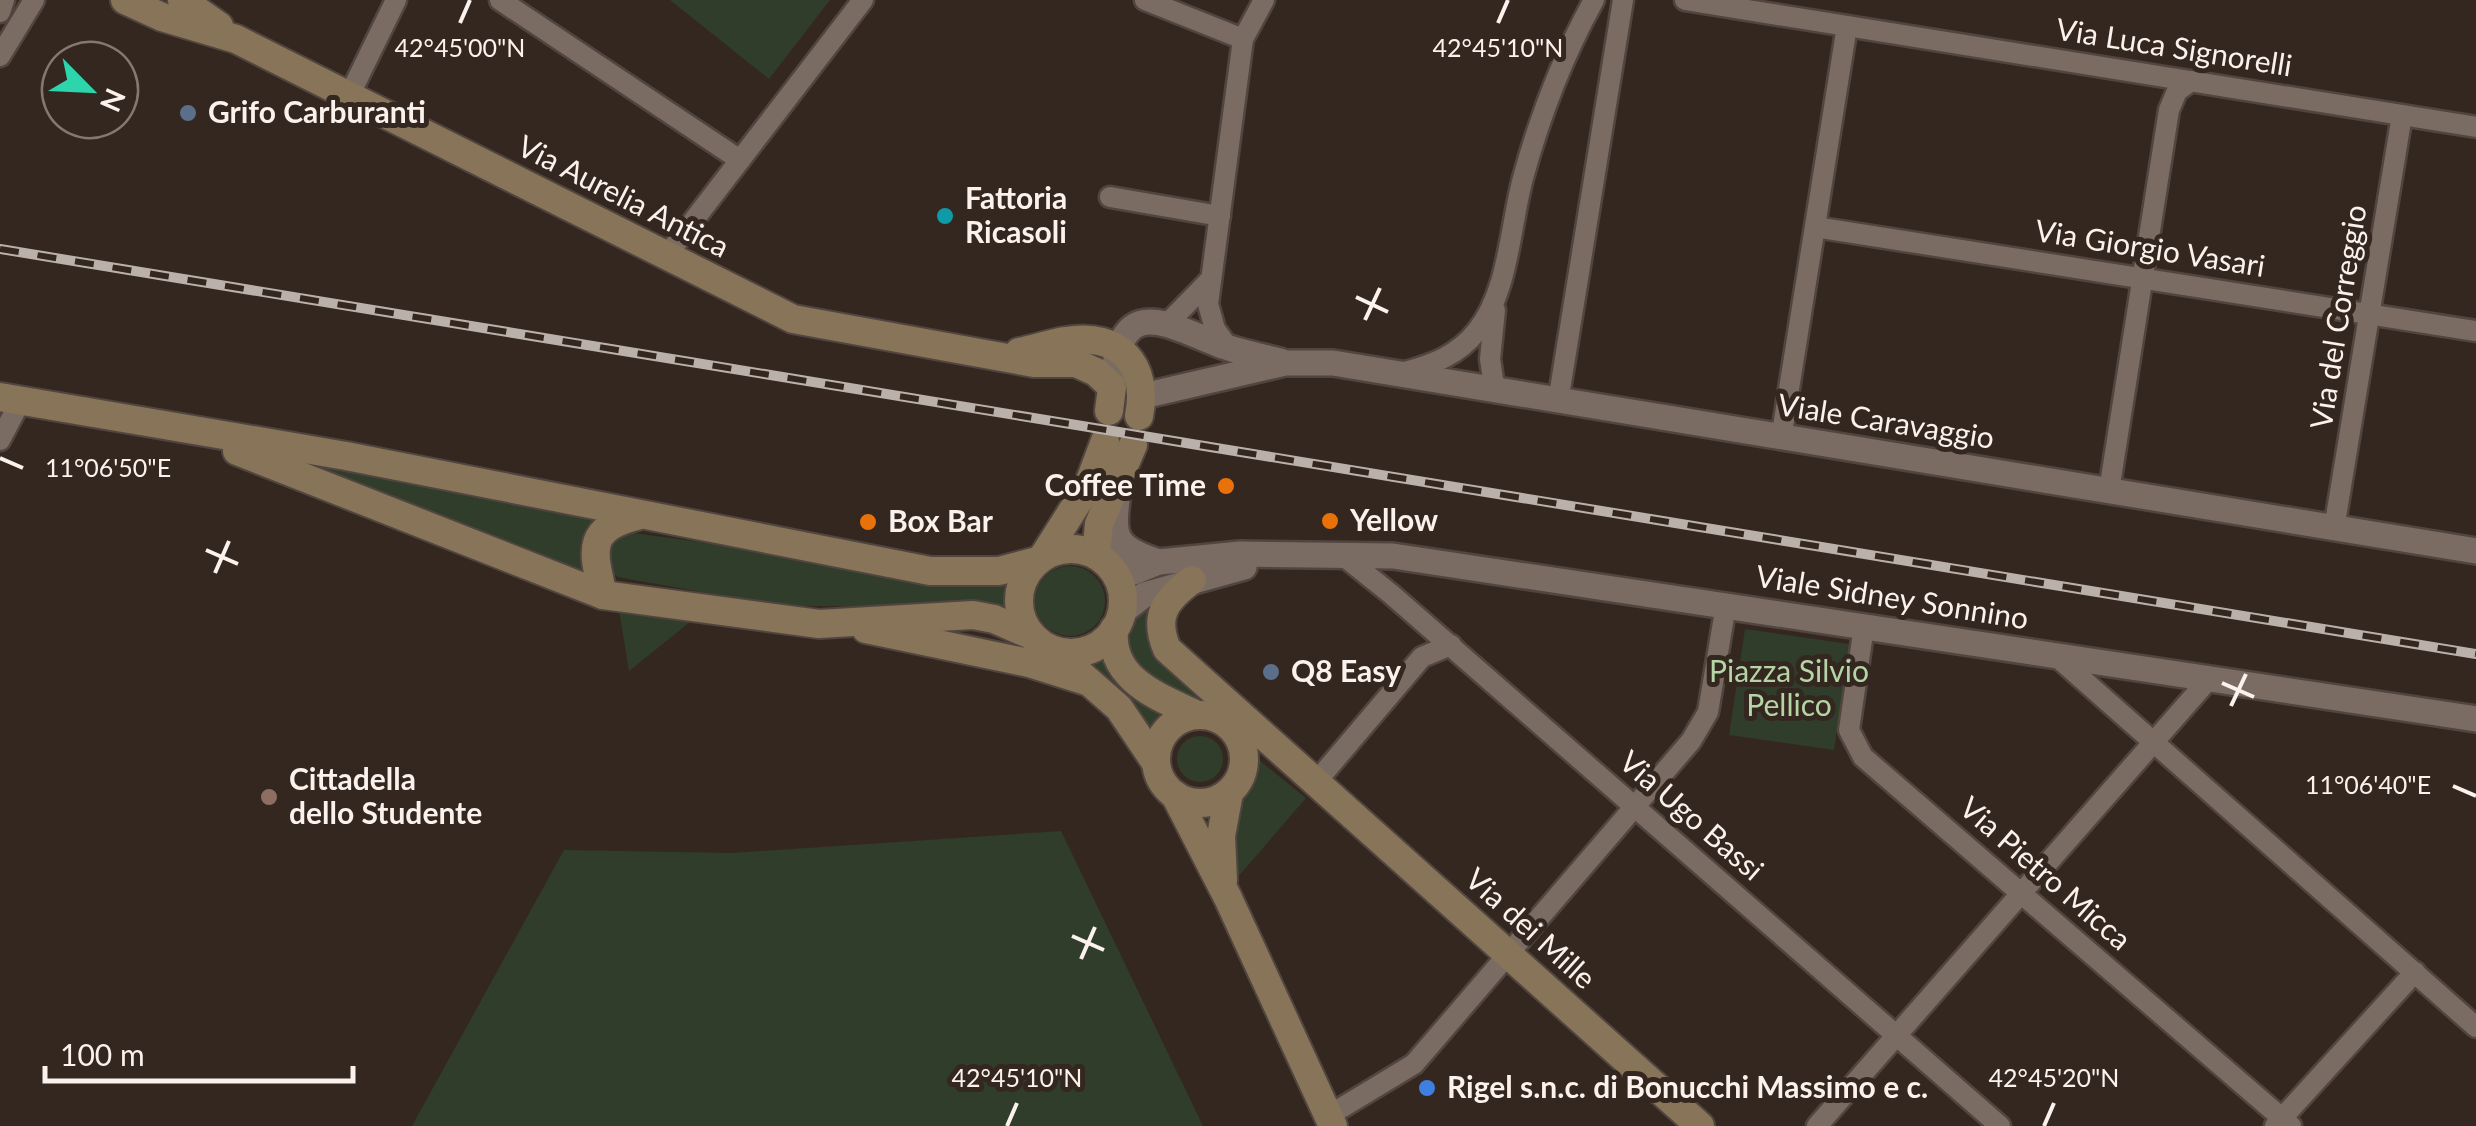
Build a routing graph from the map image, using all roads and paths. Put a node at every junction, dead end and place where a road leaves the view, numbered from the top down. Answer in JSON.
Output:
{"nodes":[{"id":1,"x":4,"y":0,"type":"edge"},
{"id":2,"x":34,"y":0,"type":"edge"},
{"id":3,"x":126,"y":0,"type":"edge"},
{"id":4,"x":182,"y":0,"type":"edge"},
{"id":5,"x":396,"y":0,"type":"edge"},
{"id":6,"x":500,"y":0,"type":"edge"},
{"id":7,"x":863,"y":0,"type":"edge"},
{"id":8,"x":1145,"y":0,"type":"edge"},
{"id":9,"x":1264,"y":0,"type":"edge"},
{"id":10,"x":1594,"y":0,"type":"edge"},
{"id":11,"x":1623,"y":0,"type":"edge"},
{"id":12,"x":1685,"y":0,"type":"edge"},
{"id":13,"x":0,"y":12,"type":"edge"},
{"id":14,"x":1847,"y":26,"type":"junction"},
{"id":15,"x":236,"y":39,"type":"junction"},
{"id":16,"x":1243,"y":39,"type":"junction"},
{"id":17,"x":0,"y":56,"type":"edge"},
{"id":18,"x":2191,"y":81,"type":"junction"},
{"id":19,"x":350,"y":94,"type":"junction"},
{"id":20,"x":2402,"y":115,"type":"junction"},
{"id":21,"x":2476,"y":127,"type":"edge"},
{"id":22,"x":740,"y":160,"type":"junction"},
{"id":23,"x":1110,"y":197,"type":"dead end"},
{"id":24,"x":1220,"y":216,"type":"junction"},
{"id":25,"x":1815,"y":227,"type":"junction"},
{"id":26,"x":667,"y":255,"type":"junction"},
{"id":27,"x":1211,"y":278,"type":"junction"},
{"id":28,"x":2140,"y":278,"type":"junction"},
{"id":29,"x":1497,"y":288,"type":"junction"},
{"id":30,"x":2369,"y":314,"type":"junction"},
{"id":31,"x":1170,"y":322,"type":"junction"},
{"id":32,"x":2476,"y":331,"type":"edge"},
{"id":33,"x":1228,"y":347,"type":"junction"},
{"id":34,"x":1120,"y":350,"type":"junction"},
{"id":35,"x":998,"y":356,"type":"junction"},
{"id":36,"x":1285,"y":363,"type":"junction"},
{"id":37,"x":1398,"y":373,"type":"junction"},
{"id":38,"x":1496,"y":392,"type":"junction"},
{"id":39,"x":10,"y":399,"type":"edge"},
{"id":40,"x":1110,"y":399,"type":"joint"},
{"id":41,"x":1558,"y":402,"type":"junction"},
{"id":42,"x":1141,"y":406,"type":"joint"},
{"id":43,"x":164,"y":426,"type":"junction"},
{"id":44,"x":1781,"y":439,"type":"junction"},
{"id":45,"x":0,"y":440,"type":"edge"},
{"id":46,"x":1119,"y":481,"type":"junction"},
{"id":47,"x":2109,"y":491,"type":"junction"},
{"id":48,"x":638,"y":516,"type":"junction"},
{"id":49,"x":2334,"y":529,"type":"junction"},
{"id":50,"x":2476,"y":551,"type":"edge"},
{"id":51,"x":1298,"y":554,"type":"junction"},
{"id":52,"x":1340,"y":554,"type":"junction"},
{"id":53,"x":1040,"y":559,"type":"junction"},
{"id":54,"x":1159,"y":562,"type":"junction"},
{"id":55,"x":1104,"y":563,"type":"junction"},
{"id":56,"x":1192,"y":580,"type":"junction"},
{"id":57,"x":603,"y":595,"type":"junction"},
{"id":58,"x":1726,"y":606,"type":"junction"},
{"id":59,"x":1118,"y":621,"type":"junction"},
{"id":60,"x":850,"y":624,"type":"junction"},
{"id":61,"x":1864,"y":626,"type":"junction"},
{"id":62,"x":1043,"y":643,"type":"junction"},
{"id":63,"x":1450,"y":645,"type":"junction"},
{"id":64,"x":2056,"y":656,"type":"junction"},
{"id":65,"x":2209,"y":678,"type":"junction"},
{"id":66,"x":1089,"y":682,"type":"junction"},
{"id":67,"x":1195,"y":714,"type":"junction"},
{"id":68,"x":2476,"y":720,"type":"edge"},
{"id":69,"x":2153,"y":742,"type":"junction"},
{"id":70,"x":1242,"y":743,"type":"junction"},
{"id":71,"x":1156,"y":763,"type":"junction"},
{"id":72,"x":1313,"y":780,"type":"junction"},
{"id":73,"x":1229,"y":792,"type":"junction"},
{"id":74,"x":1174,"y":795,"type":"junction"},
{"id":75,"x":1635,"y":806,"type":"junction"},
{"id":76,"x":1224,"y":890,"type":"junction"},
{"id":77,"x":2021,"y":893,"type":"junction"},
{"id":78,"x":1510,"y":954,"type":"junction"},
{"id":79,"x":2415,"y":972,"type":"junction"},
{"id":80,"x":2476,"y":1027,"type":"edge"},
{"id":81,"x":1897,"y":1035,"type":"junction"},
{"id":82,"x":1330,"y":1121,"type":"edge"},
{"id":83,"x":2282,"y":1123,"type":"edge"},
{"id":84,"x":1700,"y":1126,"type":"edge"},
{"id":85,"x":1817,"y":1126,"type":"edge"},
{"id":86,"x":2000,"y":1126,"type":"edge"}],
"edges":[{"from":1,"to":13,"type":"street"},
{"from":2,"to":17,"type":"street"},
{"from":3,"to":15,"type":"main road","name":"Via Aurelia Antica"},
{"from":4,"to":15,"type":"main road","name":"Via Aurelia Antica"},
{"from":5,"to":19,"type":"street"},
{"from":6,"to":22,"type":"street"},
{"from":7,"to":22,"type":"street"},
{"from":8,"to":16,"type":"street"},
{"from":9,"to":16,"type":"street"},
{"from":10,"to":29,"type":"street"},
{"from":11,"to":41,"type":"street"},
{"from":12,"to":14,"type":"street","name":"Via Luca Signorelli"},
{"from":14,"to":18,"type":"street","name":"Via Luca Signorelli"},
{"from":14,"to":25,"type":"street"},
{"from":15,"to":19,"type":"main road","name":"Via Aurelia Antica"},
{"from":16,"to":24,"type":"street"},
{"from":18,"to":20,"type":"street","name":"Via Luca Signorelli"},
{"from":18,"to":28,"type":"street"},
{"from":19,"to":26,"type":"main road","name":"Via Aurelia Antica"},
{"from":20,"to":21,"type":"street","name":"Via Luca Signorelli"},
{"from":20,"to":30,"type":"street","name":"Via del Correggio"},
{"from":22,"to":26,"type":"street"},
{"from":23,"to":24,"type":"street"},
{"from":24,"to":27,"type":"street"},
{"from":25,"to":28,"type":"street","name":"Via Giorgio Vasari"},
{"from":25,"to":44,"type":"street"},
{"from":26,"to":35,"type":"main road","name":"Via Aurelia Antica"},
{"from":27,"to":31,"type":"street"},
{"from":27,"to":33,"type":"street"},
{"from":28,"to":30,"type":"street","name":"Via Giorgio Vasari"},
{"from":28,"to":47,"type":"street"},
{"from":29,"to":37,"type":"street"},
{"from":29,"to":38,"type":"street"},
{"from":30,"to":32,"type":"street","name":"Via Giorgio Vasari"},
{"from":30,"to":49,"type":"street","name":"Via del Correggio"},
{"from":31,"to":33,"type":"street","name":"Viale Caravaggio"},
{"from":31,"to":34,"type":"street"},
{"from":33,"to":36,"type":"street","name":"Viale Caravaggio"},
{"from":34,"to":35,"type":"main road","name":"Via Aurelia Antica"},
{"from":34,"to":40,"type":"street"},
{"from":34,"to":42,"type":"main road"},
{"from":35,"to":40,"type":"main road","name":"Via Aurelia Antica"},
{"from":36,"to":37,"type":"street","name":"Viale Caravaggio"},
{"from":36,"to":42,"type":"street","name":"Viale Caravaggio"},
{"from":37,"to":38,"type":"street","name":"Viale Caravaggio"},
{"from":38,"to":41,"type":"street","name":"Viale Caravaggio"},
{"from":39,"to":43,"type":"main road"},
{"from":39,"to":45,"type":"street"},
{"from":41,"to":44,"type":"street","name":"Viale Caravaggio"},
{"from":43,"to":48,"type":"main road"},
{"from":43,"to":57,"type":"main road"},
{"from":44,"to":47,"type":"street","name":"Viale Caravaggio"},
{"from":46,"to":53,"type":"main road"},
{"from":46,"to":54,"type":"street"},
{"from":46,"to":55,"type":"main road"},
{"from":47,"to":49,"type":"street","name":"Viale Caravaggio"},
{"from":48,"to":53,"type":"main road"},
{"from":48,"to":57,"type":"main road"},
{"from":49,"to":50,"type":"street","name":"Viale Caravaggio"},
{"from":51,"to":52,"type":"street","name":"Viale Sidney Sonnino"},
{"from":51,"to":54,"type":"street","name":"Viale Sidney Sonnino"},
{"from":51,"to":56,"type":"street","name":"Viale Sidney Sonnino"},
{"from":52,"to":58,"type":"street","name":"Viale Sidney Sonnino"},
{"from":52,"to":63,"type":"street","name":"Via Ugo Bassi"},
{"from":53,"to":55,"type":"main road"},
{"from":53,"to":62,"type":"main road"},
{"from":54,"to":55,"type":"street","name":"Viale Sidney Sonnino"},
{"from":55,"to":59,"type":"main road"},
{"from":56,"to":59,"type":"street","name":"Viale Sidney Sonnino"},
{"from":56,"to":72,"type":"main road"},
{"from":57,"to":60,"type":"main road"},
{"from":58,"to":61,"type":"street","name":"Viale Sidney Sonnino"},
{"from":58,"to":75,"type":"street"},
{"from":59,"to":62,"type":"main road"},
{"from":59,"to":67,"type":"main road"},
{"from":60,"to":62,"type":"main road"},
{"from":60,"to":66,"type":"main road"},
{"from":61,"to":64,"type":"street","name":"Viale Sidney Sonnino"},
{"from":61,"to":77,"type":"street","name":"Via Pietro Micca"},
{"from":62,"to":66,"type":"main road"},
{"from":63,"to":72,"type":"street"},
{"from":63,"to":75,"type":"street","name":"Via Ugo Bassi"},
{"from":64,"to":65,"type":"street","name":"Viale Sidney Sonnino"},
{"from":64,"to":69,"type":"street"},
{"from":65,"to":68,"type":"street","name":"Viale Sidney Sonnino"},
{"from":65,"to":69,"type":"street"},
{"from":66,"to":71,"type":"main road"},
{"from":67,"to":70,"type":"main road"},
{"from":67,"to":71,"type":"main road"},
{"from":69,"to":77,"type":"street"},
{"from":69,"to":79,"type":"street"},
{"from":70,"to":72,"type":"main road","name":"Via dei Mille"},
{"from":70,"to":73,"type":"main road"},
{"from":71,"to":74,"type":"main road"},
{"from":72,"to":78,"type":"main road","name":"Via dei Mille"},
{"from":73,"to":74,"type":"main road"},
{"from":73,"to":76,"type":"main road"},
{"from":74,"to":76,"type":"main road"},
{"from":75,"to":78,"type":"street"},
{"from":75,"to":81,"type":"street","name":"Via Ugo Bassi"},
{"from":76,"to":82,"type":"main road"},
{"from":77,"to":81,"type":"street"},
{"from":77,"to":83,"type":"street","name":"Via Pietro Micca"},
{"from":78,"to":82,"type":"street"},
{"from":78,"to":84,"type":"main road","name":"Via dei Mille"},
{"from":79,"to":80,"type":"street"},
{"from":79,"to":83,"type":"street"},
{"from":81,"to":85,"type":"street"},
{"from":81,"to":86,"type":"street","name":"Via Ugo Bassi"}]}
